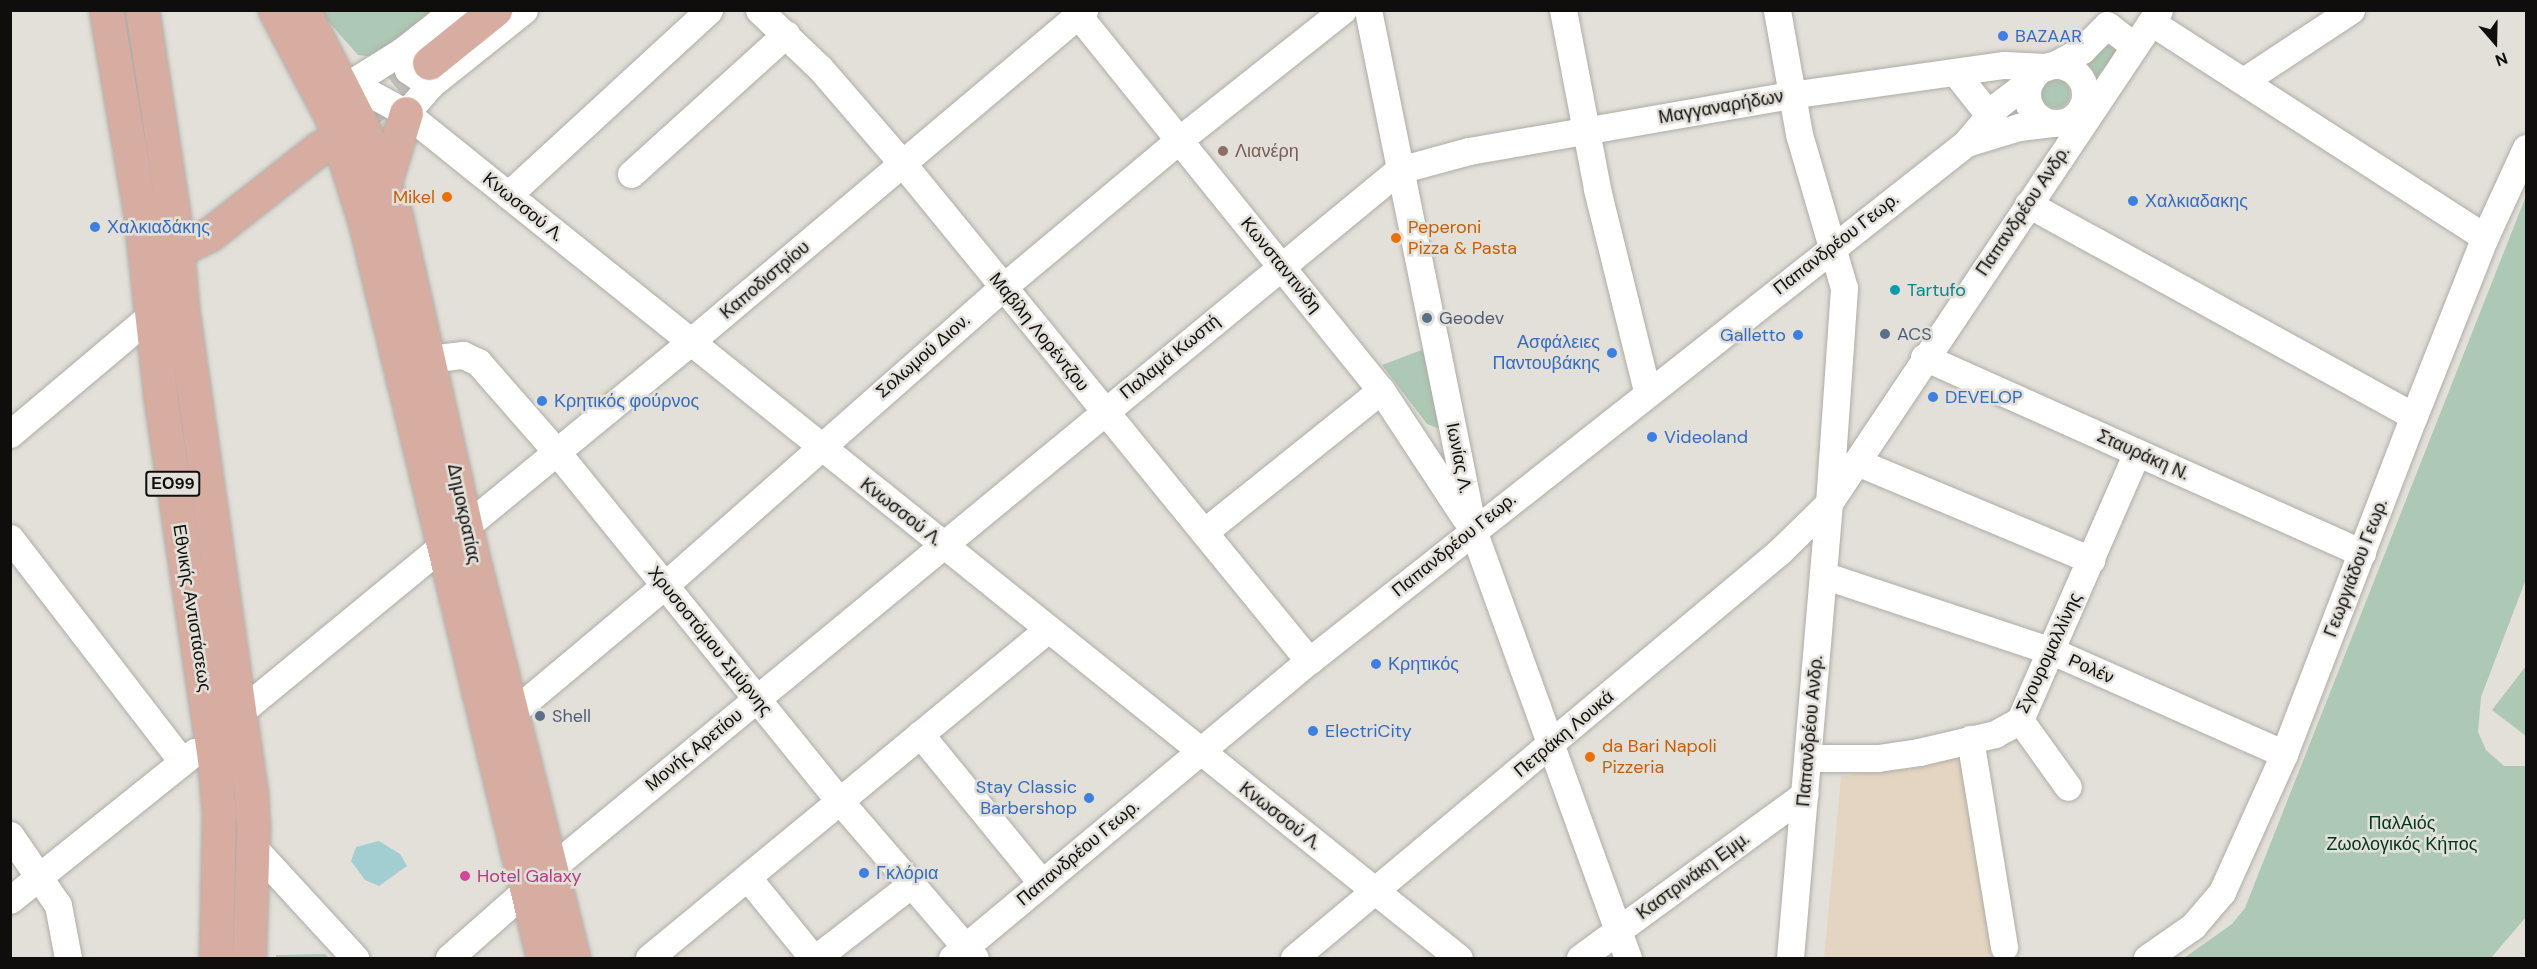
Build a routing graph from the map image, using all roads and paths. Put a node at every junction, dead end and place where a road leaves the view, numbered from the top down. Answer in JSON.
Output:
{"nodes":[{"id":1,"x":106,"y":10,"type":"edge"},
{"id":2,"x":142,"y":10,"type":"edge"},
{"id":3,"x":275,"y":10,"type":"edge"},
{"id":4,"x":303,"y":10,"type":"edge"},
{"id":5,"x":454,"y":10,"type":"edge"},
{"id":6,"x":479,"y":10,"type":"edge"},
{"id":7,"x":495,"y":10,"type":"edge"},
{"id":8,"x":524,"y":10,"type":"edge"},
{"id":9,"x":709,"y":10,"type":"edge"},
{"id":10,"x":759,"y":10,"type":"edge"},
{"id":11,"x":1343,"y":10,"type":"edge"},
{"id":12,"x":1368,"y":10,"type":"edge"},
{"id":13,"x":1563,"y":10,"type":"edge"},
{"id":14,"x":1777,"y":10,"type":"edge"},
{"id":15,"x":2351,"y":10,"type":"edge"},
{"id":16,"x":1079,"y":12,"type":"edge"},
{"id":17,"x":2155,"y":16,"type":"edge"},
{"id":18,"x":2116,"y":29,"type":"edge"},
{"id":19,"x":786,"y":34,"type":"junction"},
{"id":20,"x":421,"y":63,"type":"junction"},
{"id":21,"x":2044,"y":71,"type":"junction"},
{"id":22,"x":1955,"y":72,"type":"junction"},
{"id":23,"x":344,"y":79,"type":"junction"},
{"id":24,"x":2245,"y":80,"type":"junction"},
{"id":25,"x":1790,"y":94,"type":"junction"},
{"id":26,"x":406,"y":113,"type":"junction"},
{"id":27,"x":2074,"y":114,"type":"junction"},
{"id":28,"x":1989,"y":115,"type":"junction"},
{"id":29,"x":320,"y":130,"type":"junction"},
{"id":30,"x":1585,"y":131,"type":"junction"},
{"id":31,"x":1179,"y":140,"type":"junction"},
{"id":32,"x":1966,"y":143,"type":"junction"},
{"id":33,"x":2526,"y":148,"type":"edge"},
{"id":34,"x":903,"y":164,"type":"junction"},
{"id":35,"x":1399,"y":170,"type":"junction"},
{"id":36,"x":631,"y":174,"type":"dead end"},
{"id":37,"x":385,"y":182,"type":"junction"},
{"id":38,"x":508,"y":195,"type":"junction"},
{"id":39,"x":2028,"y":204,"type":"junction"},
{"id":40,"x":176,"y":236,"type":"junction"},
{"id":41,"x":2485,"y":237,"type":"junction"},
{"id":42,"x":144,"y":242,"type":"junction"},
{"id":43,"x":1834,"y":245,"type":"junction"},
{"id":44,"x":1282,"y":265,"type":"junction"},
{"id":45,"x":1002,"y":288,"type":"junction"},
{"id":46,"x":150,"y":316,"type":"junction"},
{"id":47,"x":689,"y":343,"type":"junction"},
{"id":48,"x":1924,"y":357,"type":"junction"},
{"id":49,"x":429,"y":359,"type":"junction"},
{"id":50,"x":1381,"y":390,"type":"junction"},
{"id":51,"x":1647,"y":392,"type":"junction"},
{"id":52,"x":1104,"y":411,"type":"junction"},
{"id":53,"x":2414,"y":416,"type":"junction"},
{"id":54,"x":10,"y":434,"type":"edge"},
{"id":55,"x":818,"y":446,"type":"junction"},
{"id":56,"x":556,"y":451,"type":"junction"},
{"id":57,"x":2137,"y":452,"type":"junction"},
{"id":58,"x":1857,"y":462,"type":"junction"},
{"id":59,"x":1829,"y":502,"type":"junction"},
{"id":60,"x":1473,"y":530,"type":"junction"},
{"id":61,"x":1204,"y":532,"type":"junction"},
{"id":62,"x":454,"y":534,"type":"junction"},
{"id":63,"x":10,"y":538,"type":"edge"},
{"id":64,"x":942,"y":545,"type":"junction"},
{"id":65,"x":2362,"y":553,"type":"junction"},
{"id":66,"x":2091,"y":560,"type":"junction"},
{"id":67,"x":1823,"y":575,"type":"junction"},
{"id":68,"x":665,"y":585,"type":"junction"},
{"id":69,"x":1048,"y":629,"type":"junction"},
{"id":70,"x":2052,"y":651,"type":"junction"},
{"id":71,"x":1309,"y":661,"type":"junction"},
{"id":72,"x":758,"y":698,"type":"junction"},
{"id":73,"x":240,"y":712,"type":"junction"},
{"id":74,"x":512,"y":713,"type":"junction"},
{"id":75,"x":2020,"y":720,"type":"junction"},
{"id":76,"x":920,"y":734,"type":"junction"},
{"id":77,"x":1970,"y":739,"type":"junction"},
{"id":78,"x":212,"y":741,"type":"junction"},
{"id":79,"x":1549,"y":748,"type":"junction"},
{"id":80,"x":1199,"y":751,"type":"junction"},
{"id":81,"x":2284,"y":754,"type":"junction"},
{"id":82,"x":1808,"y":758,"type":"junction"},
{"id":83,"x":182,"y":761,"type":"junction"},
{"id":84,"x":2068,"y":787,"type":"dead end"},
{"id":85,"x":1805,"y":794,"type":"junction"},
{"id":86,"x":839,"y":800,"type":"junction"},
{"id":87,"x":10,"y":835,"type":"edge"},
{"id":88,"x":253,"y":847,"type":"junction"},
{"id":89,"x":40,"y":876,"type":"junction"},
{"id":90,"x":748,"y":878,"type":"junction"},
{"id":91,"x":538,"y":879,"type":"junction"},
{"id":92,"x":1042,"y":883,"type":"junction"},
{"id":93,"x":910,"y":885,"type":"junction"},
{"id":94,"x":1374,"y":890,"type":"junction"},
{"id":95,"x":10,"y":900,"type":"edge"},
{"id":96,"x":1617,"y":932,"type":"junction"},
{"id":97,"x":2004,"y":947,"type":"dead end"},
{"id":98,"x":964,"y":955,"type":"edge"},
{"id":99,"x":68,"y":958,"type":"edge"},
{"id":100,"x":216,"y":958,"type":"edge"},
{"id":101,"x":249,"y":958,"type":"edge"},
{"id":102,"x":355,"y":958,"type":"edge"},
{"id":103,"x":448,"y":958,"type":"edge"},
{"id":104,"x":543,"y":958,"type":"edge"},
{"id":105,"x":573,"y":958,"type":"edge"},
{"id":106,"x":649,"y":958,"type":"edge"},
{"id":107,"x":814,"y":958,"type":"edge"},
{"id":108,"x":1294,"y":958,"type":"edge"},
{"id":109,"x":1459,"y":958,"type":"edge"},
{"id":110,"x":1580,"y":958,"type":"edge"},
{"id":111,"x":1628,"y":958,"type":"edge"},
{"id":112,"x":1790,"y":958,"type":"edge"},
{"id":113,"x":2146,"y":958,"type":"edge"}],
"edges":[{"from":1,"to":42,"type":"main road","name":"Εθνικής Αντιστάσεως","number":"ΕΟ99"},
{"from":2,"to":40,"type":"main road","name":"Εθνικής Αντιστάσεως","number":"ΕΟ99"},
{"from":3,"to":29,"type":"main road","name":"Δημοκρατίας"},
{"from":4,"to":23,"type":"main road","name":"Δημοκρατίας"},
{"from":5,"to":20,"type":"street"},
{"from":6,"to":20,"type":"main road"},
{"from":7,"to":20,"type":"main road"},
{"from":8,"to":20,"type":"street"},
{"from":9,"to":38,"type":"street"},
{"from":10,"to":19,"type":"street","name":"Μαβίλη Λορέντζου"},
{"from":11,"to":31,"type":"street","name":"Σολωμού Διον."},
{"from":12,"to":35,"type":"street","name":"Ιωνίας Λ."},
{"from":13,"to":30,"type":"street"},
{"from":14,"to":25,"type":"street","name":"Παπανδρέου Ανδρ."},
{"from":15,"to":24,"type":"street"},
{"from":16,"to":31,"type":"street","name":"Κωνσταντινίδη"},
{"from":16,"to":34,"type":"street","name":"Καποδιστρίου"},
{"from":17,"to":18,"type":"street","name":"Παπανδρέου Ανδρ."},
{"from":17,"to":24,"type":"street"},
{"from":18,"to":21,"type":"street"},
{"from":18,"to":27,"type":"street","name":"Παπανδρέου Ανδρ."},
{"from":19,"to":34,"type":"street","name":"Μαβίλη Λορέντζου"},
{"from":19,"to":36,"type":"street"},
{"from":20,"to":23,"type":"street"},
{"from":20,"to":26,"type":"street"},
{"from":21,"to":22,"type":"street","name":"Μαγγαναρήδων"},
{"from":21,"to":27,"type":"street"},
{"from":21,"to":27,"type":"street"},
{"from":21,"to":28,"type":"street"},
{"from":22,"to":25,"type":"street","name":"Μαγγαναρήδων"},
{"from":22,"to":28,"type":"street"},
{"from":23,"to":26,"type":"street","name":"Κνωσσού Λ."},
{"from":23,"to":37,"type":"main road","name":"Δημοκρατίας"},
{"from":24,"to":41,"type":"street"},
{"from":25,"to":30,"type":"street","name":"Μαγγαναρήδων"},
{"from":25,"to":43,"type":"street","name":"Παπανδρέου Ανδρ."},
{"from":26,"to":37,"type":"main road"},
{"from":26,"to":38,"type":"street","name":"Κνωσσού Λ."},
{"from":27,"to":32,"type":"street"},
{"from":27,"to":39,"type":"street","name":"Παπανδρέου Ανδρ."},
{"from":28,"to":32,"type":"street"},
{"from":29,"to":40,"type":"main road"},
{"from":29,"to":62,"type":"main road","name":"Δημοκρατίας"},
{"from":30,"to":35,"type":"street","name":"Μαγγαναρήδων"},
{"from":30,"to":51,"type":"street"},
{"from":31,"to":44,"type":"street","name":"Κωνσταντινίδη"},
{"from":31,"to":45,"type":"street","name":"Σολωμού Διον."},
{"from":32,"to":43,"type":"street","name":"Παπανδρέου Γεωρ."},
{"from":33,"to":41,"type":"street","name":"Γεωργιάδου Γεωρ."},
{"from":34,"to":45,"type":"street","name":"Μαβίλη Λορέντζου"},
{"from":34,"to":47,"type":"street","name":"Καποδιστρίου"},
{"from":35,"to":44,"type":"street","name":"Παλαμά Κωστή"},
{"from":35,"to":60,"type":"street","name":"Ιωνίας Λ."},
{"from":37,"to":49,"type":"main road","name":"Δημοκρατίας"},
{"from":38,"to":47,"type":"street","name":"Κνωσσού Λ."},
{"from":39,"to":48,"type":"street","name":"Παπανδρέου Ανδρ."},
{"from":39,"to":53,"type":"street"},
{"from":40,"to":42,"type":"main road"},
{"from":40,"to":73,"type":"main road","name":"Εθνικής Αντιστάσεως","number":"ΕΟ99"},
{"from":41,"to":53,"type":"street","name":"Γεωργιάδου Γεωρ."},
{"from":42,"to":46,"type":"main road","name":"Εθνικής Αντιστάσεως","number":"ΕΟ99"},
{"from":43,"to":51,"type":"street","name":"Παπανδρέου Γεωρ."},
{"from":43,"to":59,"type":"street","name":"Παπανδρέου Ανδρ."},
{"from":44,"to":50,"type":"street","name":"Κωνσταντινίδη"},
{"from":44,"to":52,"type":"street","name":"Παλαμά Κωστή"},
{"from":45,"to":52,"type":"street","name":"Μαβίλη Λορέντζου"},
{"from":45,"to":55,"type":"street","name":"Σολωμού Διον."},
{"from":46,"to":54,"type":"street"},
{"from":46,"to":78,"type":"main road","name":"Εθνικής Αντιστάσεως","number":"ΕΟ99"},
{"from":47,"to":55,"type":"street","name":"Κνωσσού Λ."},
{"from":47,"to":56,"type":"street","name":"Καποδιστρίου"},
{"from":48,"to":57,"type":"street","name":"Σταυράκη Ν."},
{"from":48,"to":58,"type":"street","name":"Παπανδρέου Ανδρ."},
{"from":49,"to":56,"type":"street","name":"Χρυσοστόμου Σμύρνης"},
{"from":49,"to":62,"type":"main road","name":"Δημοκρατίας"},
{"from":50,"to":60,"type":"street","name":"Κωνσταντινίδη"},
{"from":50,"to":61,"type":"street"},
{"from":51,"to":60,"type":"street","name":"Παπανδρέου Γεωρ."},
{"from":52,"to":61,"type":"street","name":"Μαβίλη Λορέντζου"},
{"from":52,"to":64,"type":"street","name":"Παλαμά Κωστή"},
{"from":53,"to":65,"type":"street","name":"Γεωργιάδου Γεωρ."},
{"from":55,"to":64,"type":"street","name":"Κνωσσού Λ."},
{"from":55,"to":68,"type":"street","name":"Σολωμού Διον."},
{"from":56,"to":62,"type":"street","name":"Καποδιστρίου"},
{"from":56,"to":68,"type":"street","name":"Χρυσοστόμου Σμύρνης"},
{"from":57,"to":65,"type":"street","name":"Σταυράκη Ν."},
{"from":57,"to":66,"type":"street","name":"Σγουρομαλλίνης"},
{"from":58,"to":59,"type":"street","name":"Παπανδρέου Ανδρ."},
{"from":58,"to":66,"type":"street"},
{"from":59,"to":67,"type":"street","name":"Παπανδρέου Ανδρ."},
{"from":59,"to":79,"type":"street","name":"Πετράκη Λουκά"},
{"from":60,"to":71,"type":"street","name":"Παπανδρέου Γεωρ."},
{"from":60,"to":79,"type":"street","name":"Ιωνίας Λ."},
{"from":61,"to":71,"type":"street","name":"Μαβίλη Λορέντζου"},
{"from":62,"to":73,"type":"street","name":"Καποδιστρίου"},
{"from":62,"to":74,"type":"main road","name":"Δημοκρατίας"},
{"from":62,"to":91,"type":"main road","name":"Δημοκρατίας"},
{"from":63,"to":83,"type":"street"},
{"from":64,"to":69,"type":"street","name":"Κνωσσού Λ."},
{"from":64,"to":72,"type":"street","name":"Μονής Αρετίου"},
{"from":65,"to":81,"type":"street","name":"Γεωργιάδου Γεωρ."},
{"from":66,"to":70,"type":"street","name":"Σγουρομαλλίνης"},
{"from":67,"to":70,"type":"street","name":"Ρολέν"},
{"from":67,"to":82,"type":"street","name":"Παπανδρέου Ανδρ."},
{"from":68,"to":72,"type":"street","name":"Χρυσοστόμου Σμύρνης"},
{"from":68,"to":74,"type":"street","name":"Σολωμού Διον."},
{"from":69,"to":76,"type":"street"},
{"from":69,"to":80,"type":"street","name":"Κνωσσού Λ."},
{"from":70,"to":75,"type":"street","name":"Σγουρομαλλίνης"},
{"from":70,"to":81,"type":"street","name":"Ρολέν"},
{"from":71,"to":80,"type":"street","name":"Παπανδρέου Γεωρ."},
{"from":72,"to":86,"type":"street","name":"Χρυσοστόμου Σμύρνης"},
{"from":72,"to":91,"type":"street","name":"Μονής Αρετίου"},
{"from":73,"to":88,"type":"main road","name":"Εθνικής Αντιστάσεως","number":"ΕΟ99"},
{"from":74,"to":91,"type":"main road","name":"Δημοκρατίας"},
{"from":75,"to":77,"type":"street","name":"Σγουρομαλλίνης"},
{"from":75,"to":84,"type":"street"},
{"from":76,"to":86,"type":"street"},
{"from":76,"to":92,"type":"street"},
{"from":77,"to":82,"type":"street","name":"Σγουρομαλλίνης"},
{"from":77,"to":97,"type":"street"},
{"from":78,"to":83,"type":"street"},
{"from":78,"to":100,"type":"main road","name":"Εθνικής Αντιστάσεως","number":"ΕΟ99"},
{"from":79,"to":94,"type":"street","name":"Πετράκη Λουκά"},
{"from":79,"to":96,"type":"street","name":"Ιωνίας Λ."},
{"from":80,"to":92,"type":"street","name":"Παπανδρέου Γεωρ."},
{"from":80,"to":94,"type":"street","name":"Κνωσσού Λ."},
{"from":81,"to":113,"type":"street","name":"Γεωργιάδου Γεωρ."},
{"from":82,"to":85,"type":"street","name":"Παπανδρέου Ανδρ."},
{"from":83,"to":89,"type":"street"},
{"from":85,"to":96,"type":"street","name":"Καστρινάκη Εμμ."},
{"from":85,"to":112,"type":"street","name":"Παπανδρέου Ανδρ."},
{"from":86,"to":90,"type":"street"},
{"from":86,"to":93,"type":"street","name":"Χρυσοστόμου Σμύρνης"},
{"from":87,"to":89,"type":"street"},
{"from":88,"to":101,"type":"main road","name":"Εθνικής Αντιστάσεως","number":"ΕΟ99"},
{"from":88,"to":102,"type":"street"},
{"from":89,"to":95,"type":"street"},
{"from":89,"to":99,"type":"street"},
{"from":90,"to":106,"type":"street"},
{"from":90,"to":107,"type":"street"},
{"from":91,"to":103,"type":"street","name":"Μονής Αρετίου"},
{"from":91,"to":104,"type":"main road","name":"Δημοκρατίας"},
{"from":91,"to":105,"type":"main road","name":"Δημοκρατίας"},
{"from":92,"to":98,"type":"street","name":"Παπανδρέου Γεωρ."},
{"from":93,"to":98,"type":"street","name":"Χρυσοστόμου Σμύρνης"},
{"from":93,"to":107,"type":"street"},
{"from":94,"to":108,"type":"street","name":"Πετράκη Λουκά"},
{"from":94,"to":109,"type":"street","name":"Κνωσσού Λ."},
{"from":96,"to":110,"type":"street","name":"Καστρινάκη Εμμ."},
{"from":96,"to":111,"type":"street","name":"Ιωνίας Λ."}]}
